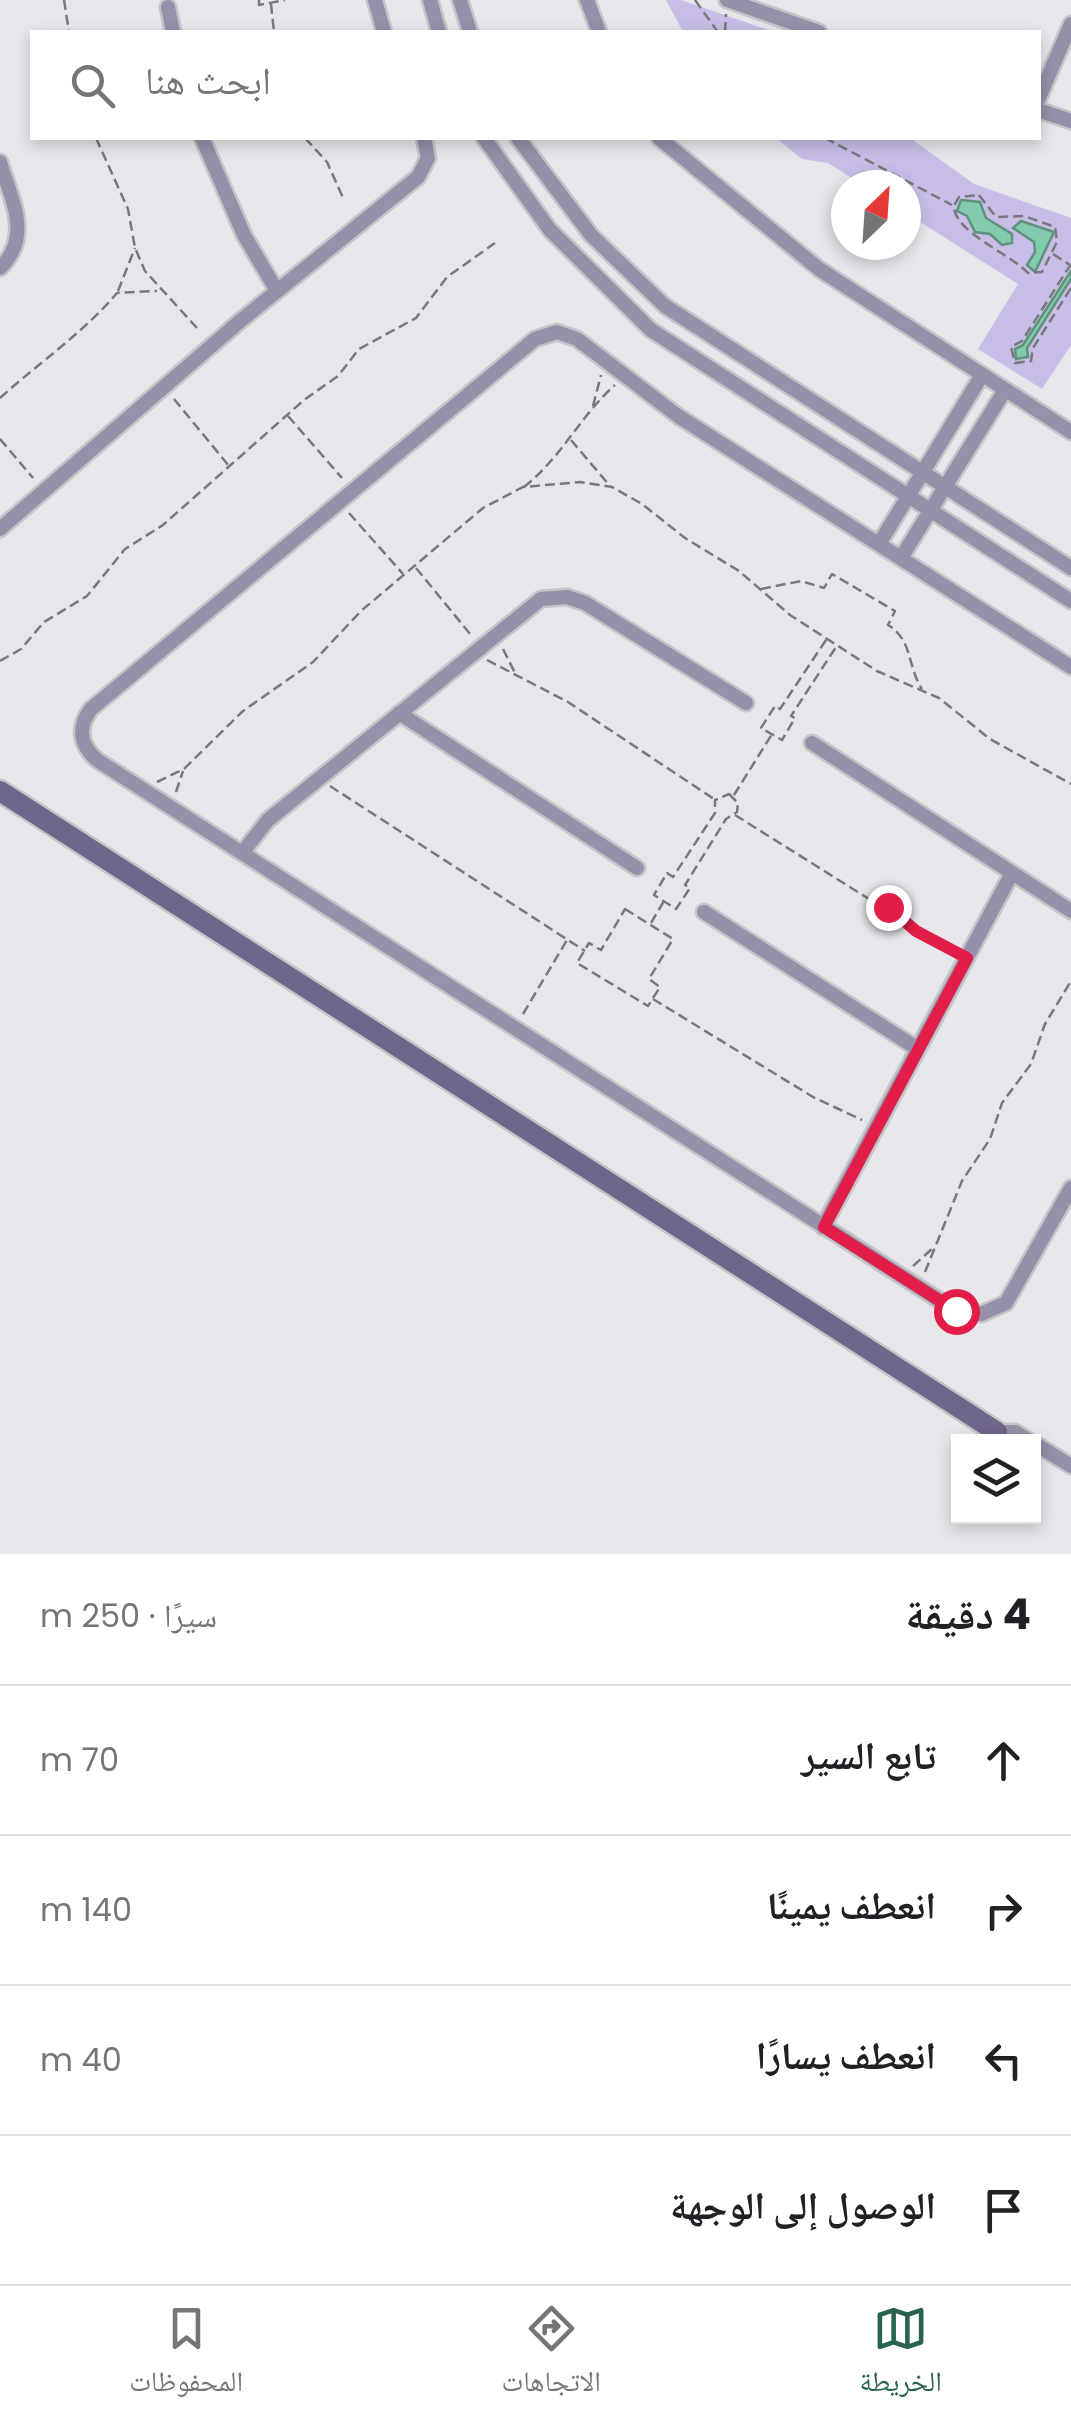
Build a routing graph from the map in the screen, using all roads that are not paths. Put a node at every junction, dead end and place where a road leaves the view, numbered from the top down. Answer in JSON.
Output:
{"nodes":[{"id":1,"x":374,"y":0,"type":"edge"},
{"id":2,"x":430,"y":0,"type":"edge"},
{"id":3,"x":460,"y":0,"type":"edge"},
{"id":4,"x":587,"y":0,"type":"edge"},
{"id":5,"x":729,"y":1,"type":"edge"},
{"id":6,"x":168,"y":7,"type":"dead end"},
{"id":7,"x":1071,"y":24,"type":"edge"},
{"id":8,"x":173,"y":30,"type":"edge"},
{"id":9,"x":383,"y":30,"type":"edge"},
{"id":10,"x":439,"y":30,"type":"edge"},
{"id":11,"x":469,"y":30,"type":"edge"},
{"id":12,"x":598,"y":30,"type":"edge"},
{"id":13,"x":813,"y":30,"type":"edge"},
{"id":14,"x":1041,"y":93,"type":"edge"},
{"id":15,"x":1041,"y":111,"type":"edge"},
{"id":16,"x":1071,"y":122,"type":"edge"},
{"id":17,"x":203,"y":140,"type":"edge"},
{"id":18,"x":424,"y":140,"type":"edge"},
{"id":19,"x":485,"y":140,"type":"edge"},
{"id":20,"x":519,"y":140,"type":"edge"},
{"id":21,"x":661,"y":140,"type":"edge"},
{"id":22,"x":0,"y":162,"type":"edge"},
{"id":23,"x":0,"y":268,"type":"edge"},
{"id":24,"x":277,"y":291,"type":"junction"},
{"id":25,"x":982,"y":375,"type":"junction"},
{"id":26,"x":1005,"y":390,"type":"junction"},
{"id":27,"x":1071,"y":432,"type":"edge"},
{"id":28,"x":922,"y":474,"type":"junction"},
{"id":29,"x":944,"y":488,"type":"junction"},
{"id":30,"x":908,"y":496,"type":"junction"},
{"id":31,"x":930,"y":511,"type":"junction"},
{"id":32,"x":0,"y":529,"type":"edge"},
{"id":33,"x":879,"y":544,"type":"junction"},
{"id":34,"x":901,"y":558,"type":"junction"},
{"id":35,"x":1071,"y":568,"type":"edge"},
{"id":36,"x":1071,"y":601,"type":"edge"},
{"id":37,"x":1071,"y":667,"type":"edge"},
{"id":38,"x":746,"y":703,"type":"dead end"},
{"id":39,"x":398,"y":713,"type":"junction"},
{"id":40,"x":812,"y":744,"type":"dead end"},
{"id":41,"x":0,"y":791,"type":"edge"},
{"id":42,"x":242,"y":853,"type":"junction"},
{"id":43,"x":638,"y":868,"type":"dead end"},
{"id":44,"x":1012,"y":873,"type":"junction"},
{"id":45,"x":1071,"y":911,"type":"edge"},
{"id":46,"x":704,"y":912,"type":"dead end"},
{"id":47,"x":918,"y":1050,"type":"junction"},
{"id":48,"x":1071,"y":1188,"type":"edge"},
{"id":49,"x":824,"y":1227,"type":"junction"},
{"id":50,"x":997,"y":1432,"type":"joint"},
{"id":51,"x":1018,"y":1434,"type":"edge"},
{"id":52,"x":1041,"y":1448,"type":"edge"},
{"id":53,"x":1071,"y":1466,"type":"edge"}],
"edges":[{"from":1,"to":9,"type":"street"},
{"from":2,"to":10,"type":"street"},
{"from":3,"to":11,"type":"street"},
{"from":4,"to":12,"type":"street"},
{"from":5,"to":13,"type":"street"},
{"from":6,"to":8,"type":"street"},
{"from":7,"to":14,"type":"street"},
{"from":15,"to":16,"type":"street"},
{"from":17,"to":24,"type":"street"},
{"from":18,"to":24,"type":"street"},
{"from":19,"to":30,"type":"street"},
{"from":20,"to":28,"type":"street"},
{"from":21,"to":25,"type":"street"},
{"from":22,"to":23,"type":"street"},
{"from":24,"to":32,"type":"street"},
{"from":25,"to":26,"type":"street"},
{"from":25,"to":28,"type":"street"},
{"from":26,"to":27,"type":"street"},
{"from":26,"to":29,"type":"street"},
{"from":28,"to":29,"type":"street"},
{"from":28,"to":30,"type":"street"},
{"from":29,"to":31,"type":"street"},
{"from":29,"to":35,"type":"street"},
{"from":30,"to":31,"type":"street"},
{"from":30,"to":33,"type":"street"},
{"from":31,"to":34,"type":"street"},
{"from":31,"to":36,"type":"street"},
{"from":33,"to":34,"type":"street"},
{"from":33,"to":42,"type":"street"},
{"from":34,"to":37,"type":"street"},
{"from":38,"to":39,"type":"street"},
{"from":39,"to":42,"type":"street"},
{"from":39,"to":43,"type":"street"},
{"from":40,"to":44,"type":"street"},
{"from":41,"to":50,"type":"main road"},
{"from":42,"to":49,"type":"street"},
{"from":44,"to":45,"type":"street"},
{"from":44,"to":47,"type":"street"},
{"from":46,"to":47,"type":"street"},
{"from":47,"to":49,"type":"street"},
{"from":48,"to":49,"type":"street"},
{"from":50,"to":51,"type":"street"},
{"from":52,"to":53,"type":"street"}]}
